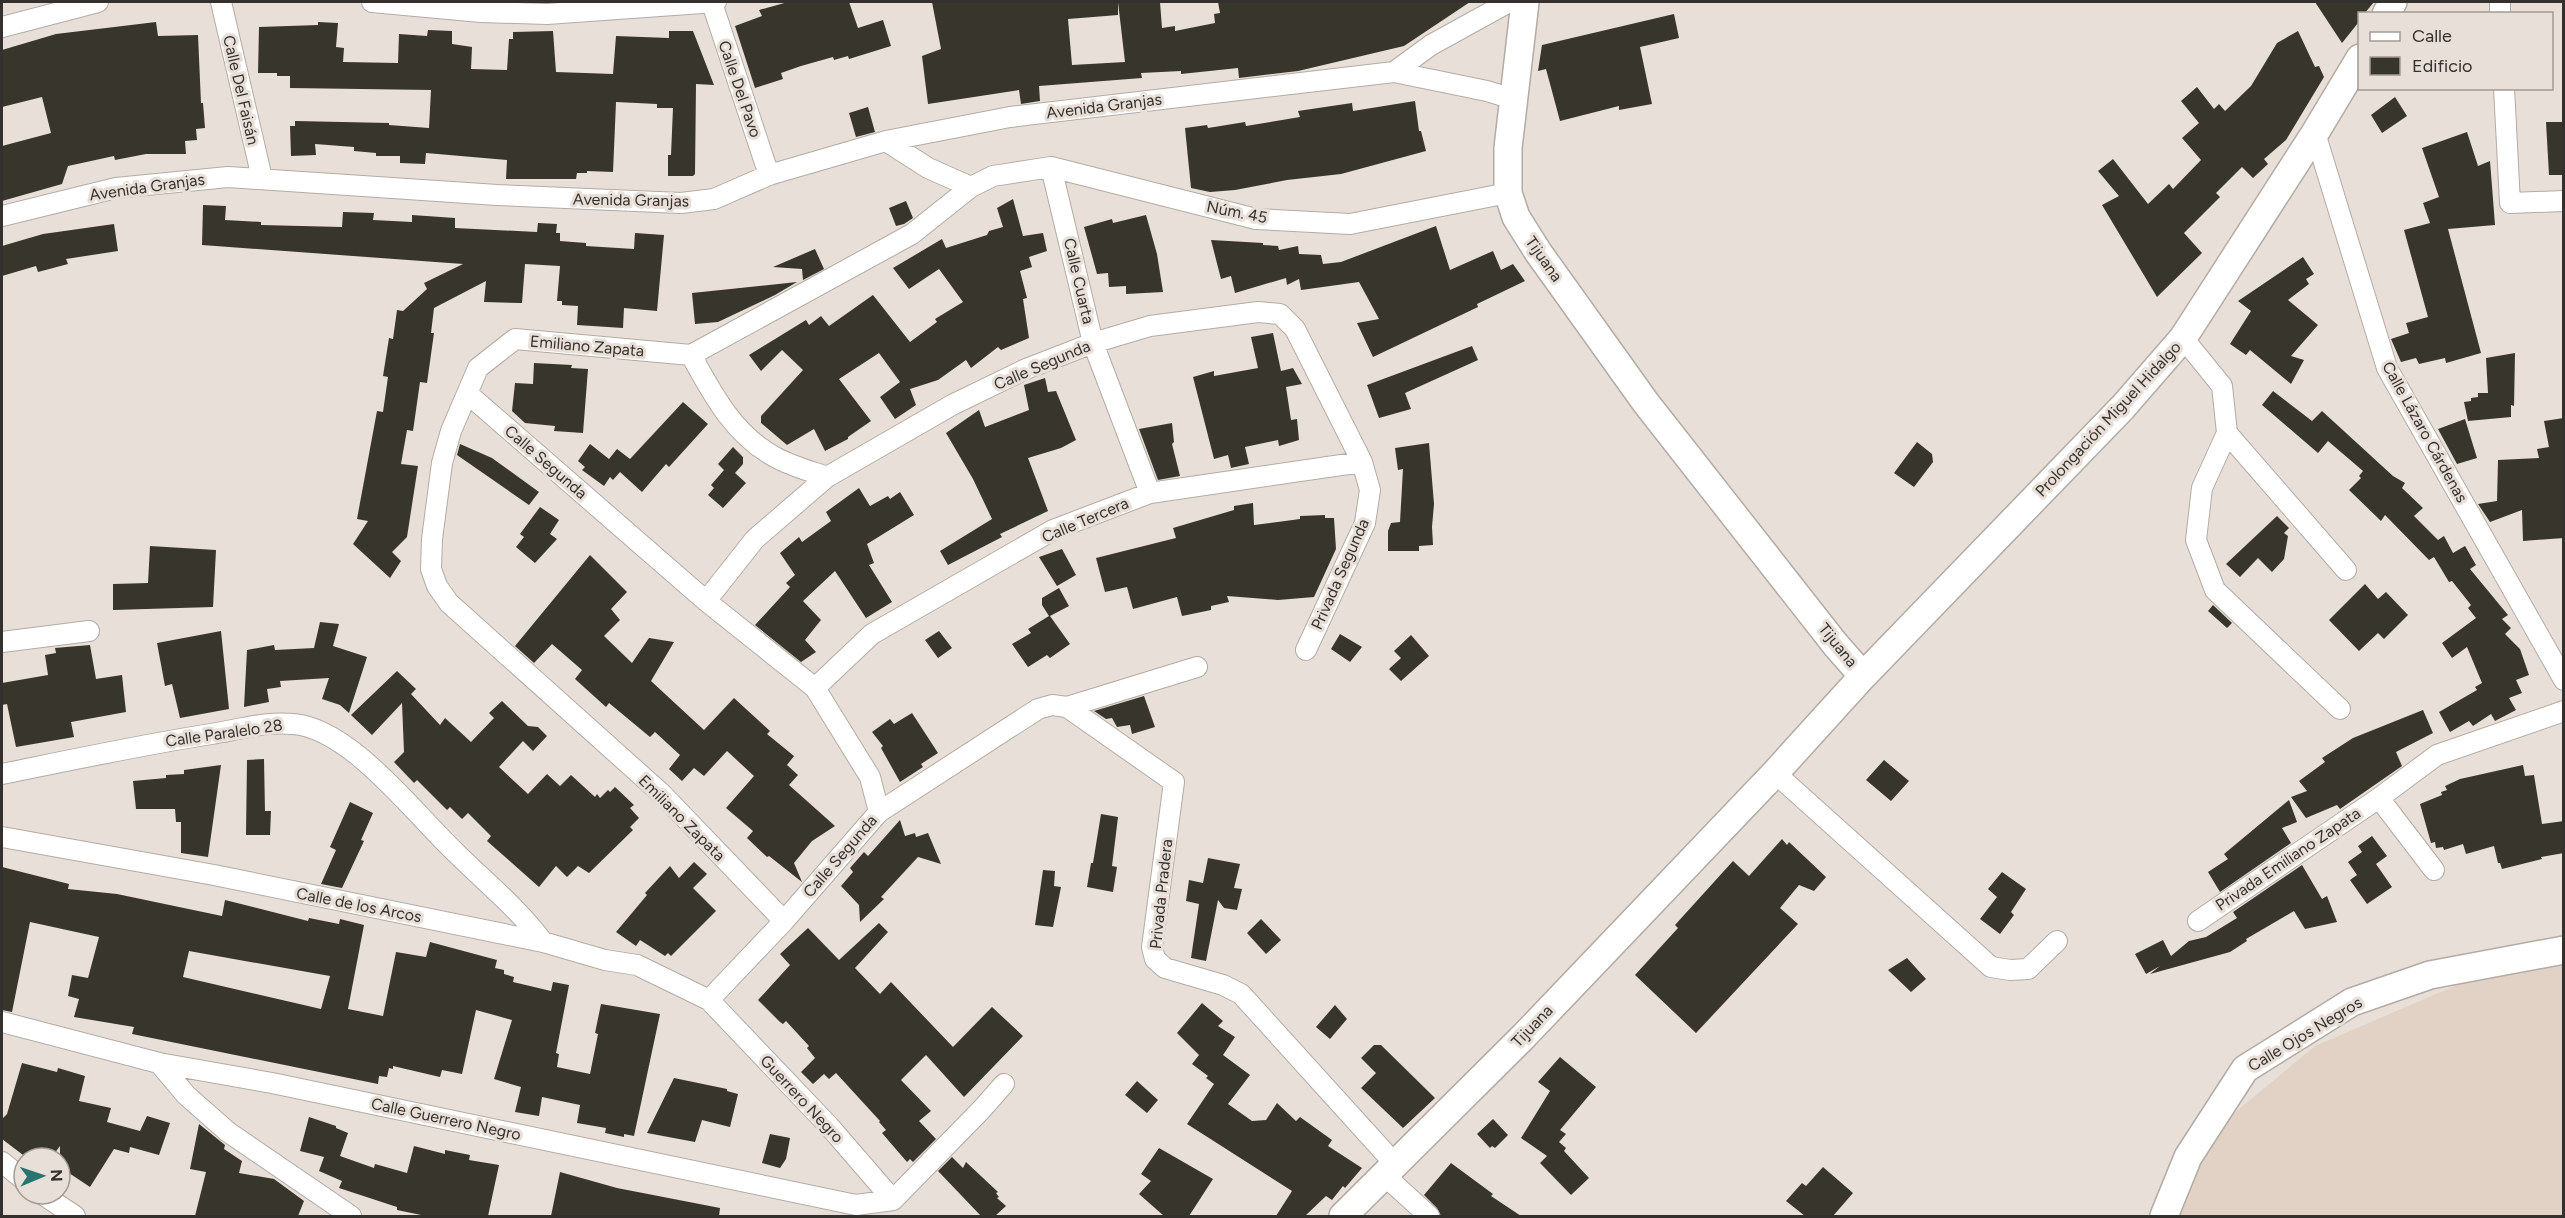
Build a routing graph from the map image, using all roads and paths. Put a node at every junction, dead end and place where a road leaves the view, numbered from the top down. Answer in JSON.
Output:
{"nodes":[{"id":1,"x":98,"y":2,"type":"edge"},
{"id":2,"x":221,"y":2,"type":"edge"},
{"id":3,"x":372,"y":2,"type":"edge"},
{"id":4,"x":714,"y":2,"type":"edge"},
{"id":5,"x":1509,"y":2,"type":"edge"},
{"id":6,"x":1525,"y":2,"type":"edge"},
{"id":7,"x":2,"y":27,"type":"edge"},
{"id":8,"x":2358,"y":61,"type":"edge"},
{"id":9,"x":1394,"y":72,"type":"junction"},
{"id":10,"x":2504,"y":90,"type":"edge"},
{"id":11,"x":1513,"y":99,"type":"junction"},
{"id":12,"x":2315,"y":133,"type":"junction"},
{"id":13,"x":886,"y":141,"type":"junction"},
{"id":14,"x":1051,"y":167,"type":"junction"},
{"id":15,"x":769,"y":175,"type":"junction"},
{"id":16,"x":262,"y":178,"type":"junction"},
{"id":17,"x":971,"y":187,"type":"junction"},
{"id":18,"x":1508,"y":193,"type":"junction"},
{"id":19,"x":2564,"y":201,"type":"edge"},
{"id":20,"x":2,"y":216,"type":"edge"},
{"id":21,"x":2183,"y":338,"type":"junction"},
{"id":22,"x":1093,"y":343,"type":"junction"},
{"id":23,"x":691,"y":356,"type":"junction"},
{"id":24,"x":468,"y":394,"type":"junction"},
{"id":25,"x":2227,"y":433,"type":"junction"},
{"id":26,"x":1362,"y":462,"type":"junction"},
{"id":27,"x":827,"y":477,"type":"junction"},
{"id":28,"x":1150,"y":493,"type":"junction"},
{"id":29,"x":2346,"y":570,"type":"dead end"},
{"id":30,"x":706,"y":601,"type":"junction"},
{"id":31,"x":89,"y":631,"type":"dead end"},
{"id":32,"x":2,"y":642,"type":"edge"},
{"id":33,"x":1306,"y":650,"type":"dead end"},
{"id":34,"x":1197,"y":667,"type":"dead end"},
{"id":35,"x":1863,"y":676,"type":"junction"},
{"id":36,"x":2564,"y":680,"type":"edge"},
{"id":37,"x":815,"y":688,"type":"junction"},
{"id":38,"x":1067,"y":707,"type":"junction"},
{"id":39,"x":2340,"y":709,"type":"dead end"},
{"id":40,"x":2564,"y":711,"type":"edge"},
{"id":41,"x":1775,"y":773,"type":"junction"},
{"id":42,"x":2,"y":774,"type":"edge"},
{"id":43,"x":2379,"y":798,"type":"junction"},
{"id":44,"x":879,"y":812,"type":"junction"},
{"id":45,"x":2,"y":837,"type":"edge"},
{"id":46,"x":2434,"y":870,"type":"dead end"},
{"id":47,"x":784,"y":921,"type":"junction"},
{"id":48,"x":2198,"y":921,"type":"dead end"},
{"id":49,"x":2056,"y":941,"type":"dead end"},
{"id":50,"x":543,"y":942,"type":"junction"},
{"id":51,"x":2564,"y":950,"type":"edge"},
{"id":52,"x":709,"y":1000,"type":"junction"},
{"id":53,"x":2,"y":1022,"type":"edge"},
{"id":54,"x":159,"y":1063,"type":"junction"},
{"id":55,"x":1004,"y":1084,"type":"dead end"},
{"id":56,"x":1389,"y":1169,"type":"junction"},
{"id":57,"x":893,"y":1200,"type":"junction"},
{"id":58,"x":53,"y":1206,"type":"edge"},
{"id":59,"x":75,"y":1216,"type":"edge"},
{"id":60,"x":351,"y":1216,"type":"edge"},
{"id":61,"x":1343,"y":1216,"type":"edge"},
{"id":62,"x":1429,"y":1216,"type":"edge"},
{"id":63,"x":2164,"y":1216,"type":"edge"}],
"edges":[{"from":1,"to":7,"type":"street"},
{"from":2,"to":16,"type":"street","name":"Calle Del Faisán"},
{"from":3,"to":4,"type":"street"},
{"from":4,"to":15,"type":"street","name":"Calle Del Pavo"},
{"from":5,"to":9,"type":"street","name":"Avenida Granjas"},
{"from":6,"to":11,"type":"main road","name":"Tijuana"},
{"from":8,"to":12,"type":"main road","name":"Prolongación Miguel Hidalgo"},
{"from":9,"to":11,"type":"street","name":"Avenida Granjas"},
{"from":9,"to":13,"type":"street","name":"Avenida Granjas"},
{"from":10,"to":19,"type":"street"},
{"from":11,"to":18,"type":"main road","name":"Tijuana"},
{"from":12,"to":21,"type":"main road","name":"Prolongación Miguel Hidalgo"},
{"from":12,"to":36,"type":"street","name":"Calle Lázaro Cárdenas"},
{"from":13,"to":15,"type":"street","name":"Avenida Granjas"},
{"from":13,"to":17,"type":"street"},
{"from":14,"to":17,"type":"street","name":"Núm. 45"},
{"from":14,"to":18,"type":"street","name":"Núm. 45"},
{"from":14,"to":22,"type":"street","name":"Calle Cuarta"},
{"from":15,"to":16,"type":"street","name":"Avenida Granjas"},
{"from":16,"to":20,"type":"street","name":"Avenida Granjas"},
{"from":17,"to":23,"type":"street"},
{"from":18,"to":35,"type":"main road","name":"Tijuana"},
{"from":21,"to":25,"type":"street"},
{"from":21,"to":35,"type":"main road","name":"Prolongación Miguel Hidalgo"},
{"from":22,"to":26,"type":"street","name":"Calle Segunda"},
{"from":22,"to":27,"type":"street","name":"Calle Segunda"},
{"from":22,"to":28,"type":"street","name":"Calle Cuarta"},
{"from":23,"to":24,"type":"street","name":"Emiliano Zapata"},
{"from":23,"to":27,"type":"street"},
{"from":24,"to":30,"type":"street","name":"Calle Segunda"},
{"from":24,"to":47,"type":"street","name":"Emiliano Zapata"},
{"from":25,"to":29,"type":"street"},
{"from":25,"to":39,"type":"street"},
{"from":26,"to":28,"type":"street","name":"Calle Tercera"},
{"from":26,"to":33,"type":"street","name":"Privada Segunda"},
{"from":27,"to":30,"type":"street","name":"Calle Segunda"},
{"from":28,"to":37,"type":"street","name":"Calle Tercera"},
{"from":30,"to":37,"type":"street","name":"Calle Segunda"},
{"from":31,"to":32,"type":"street"},
{"from":34,"to":38,"type":"street"},
{"from":35,"to":41,"type":"main road","name":"Tijuana"},
{"from":37,"to":44,"type":"street","name":"Calle Segunda"},
{"from":38,"to":44,"type":"street"},
{"from":38,"to":56,"type":"street","name":"Privada Pradera"},
{"from":40,"to":43,"type":"street","name":"Privada Emiliano Zapata"},
{"from":41,"to":49,"type":"street"},
{"from":41,"to":56,"type":"main road","name":"Tijuana"},
{"from":42,"to":50,"type":"street","name":"Calle Paralelo 28"},
{"from":43,"to":46,"type":"street"},
{"from":43,"to":48,"type":"street","name":"Privada Emiliano Zapata"},
{"from":44,"to":47,"type":"street","name":"Calle Segunda"},
{"from":45,"to":50,"type":"street","name":"Calle de los Arcos"},
{"from":47,"to":52,"type":"street","name":"Calle Segunda"},
{"from":50,"to":52,"type":"street","name":"Calle de los Arcos"},
{"from":51,"to":63,"type":"main road","name":"Calle Ojos Negros"},
{"from":52,"to":57,"type":"street","name":"Guerrero Negro"},
{"from":53,"to":54,"type":"street","name":"Calle Guerrero Negro"},
{"from":54,"to":57,"type":"street","name":"Calle Guerrero Negro"},
{"from":54,"to":60,"type":"street"},
{"from":55,"to":57,"type":"street"},
{"from":56,"to":61,"type":"main road","name":"Tijuana"},
{"from":56,"to":62,"type":"street"},
{"from":58,"to":59,"type":"street"}]}
